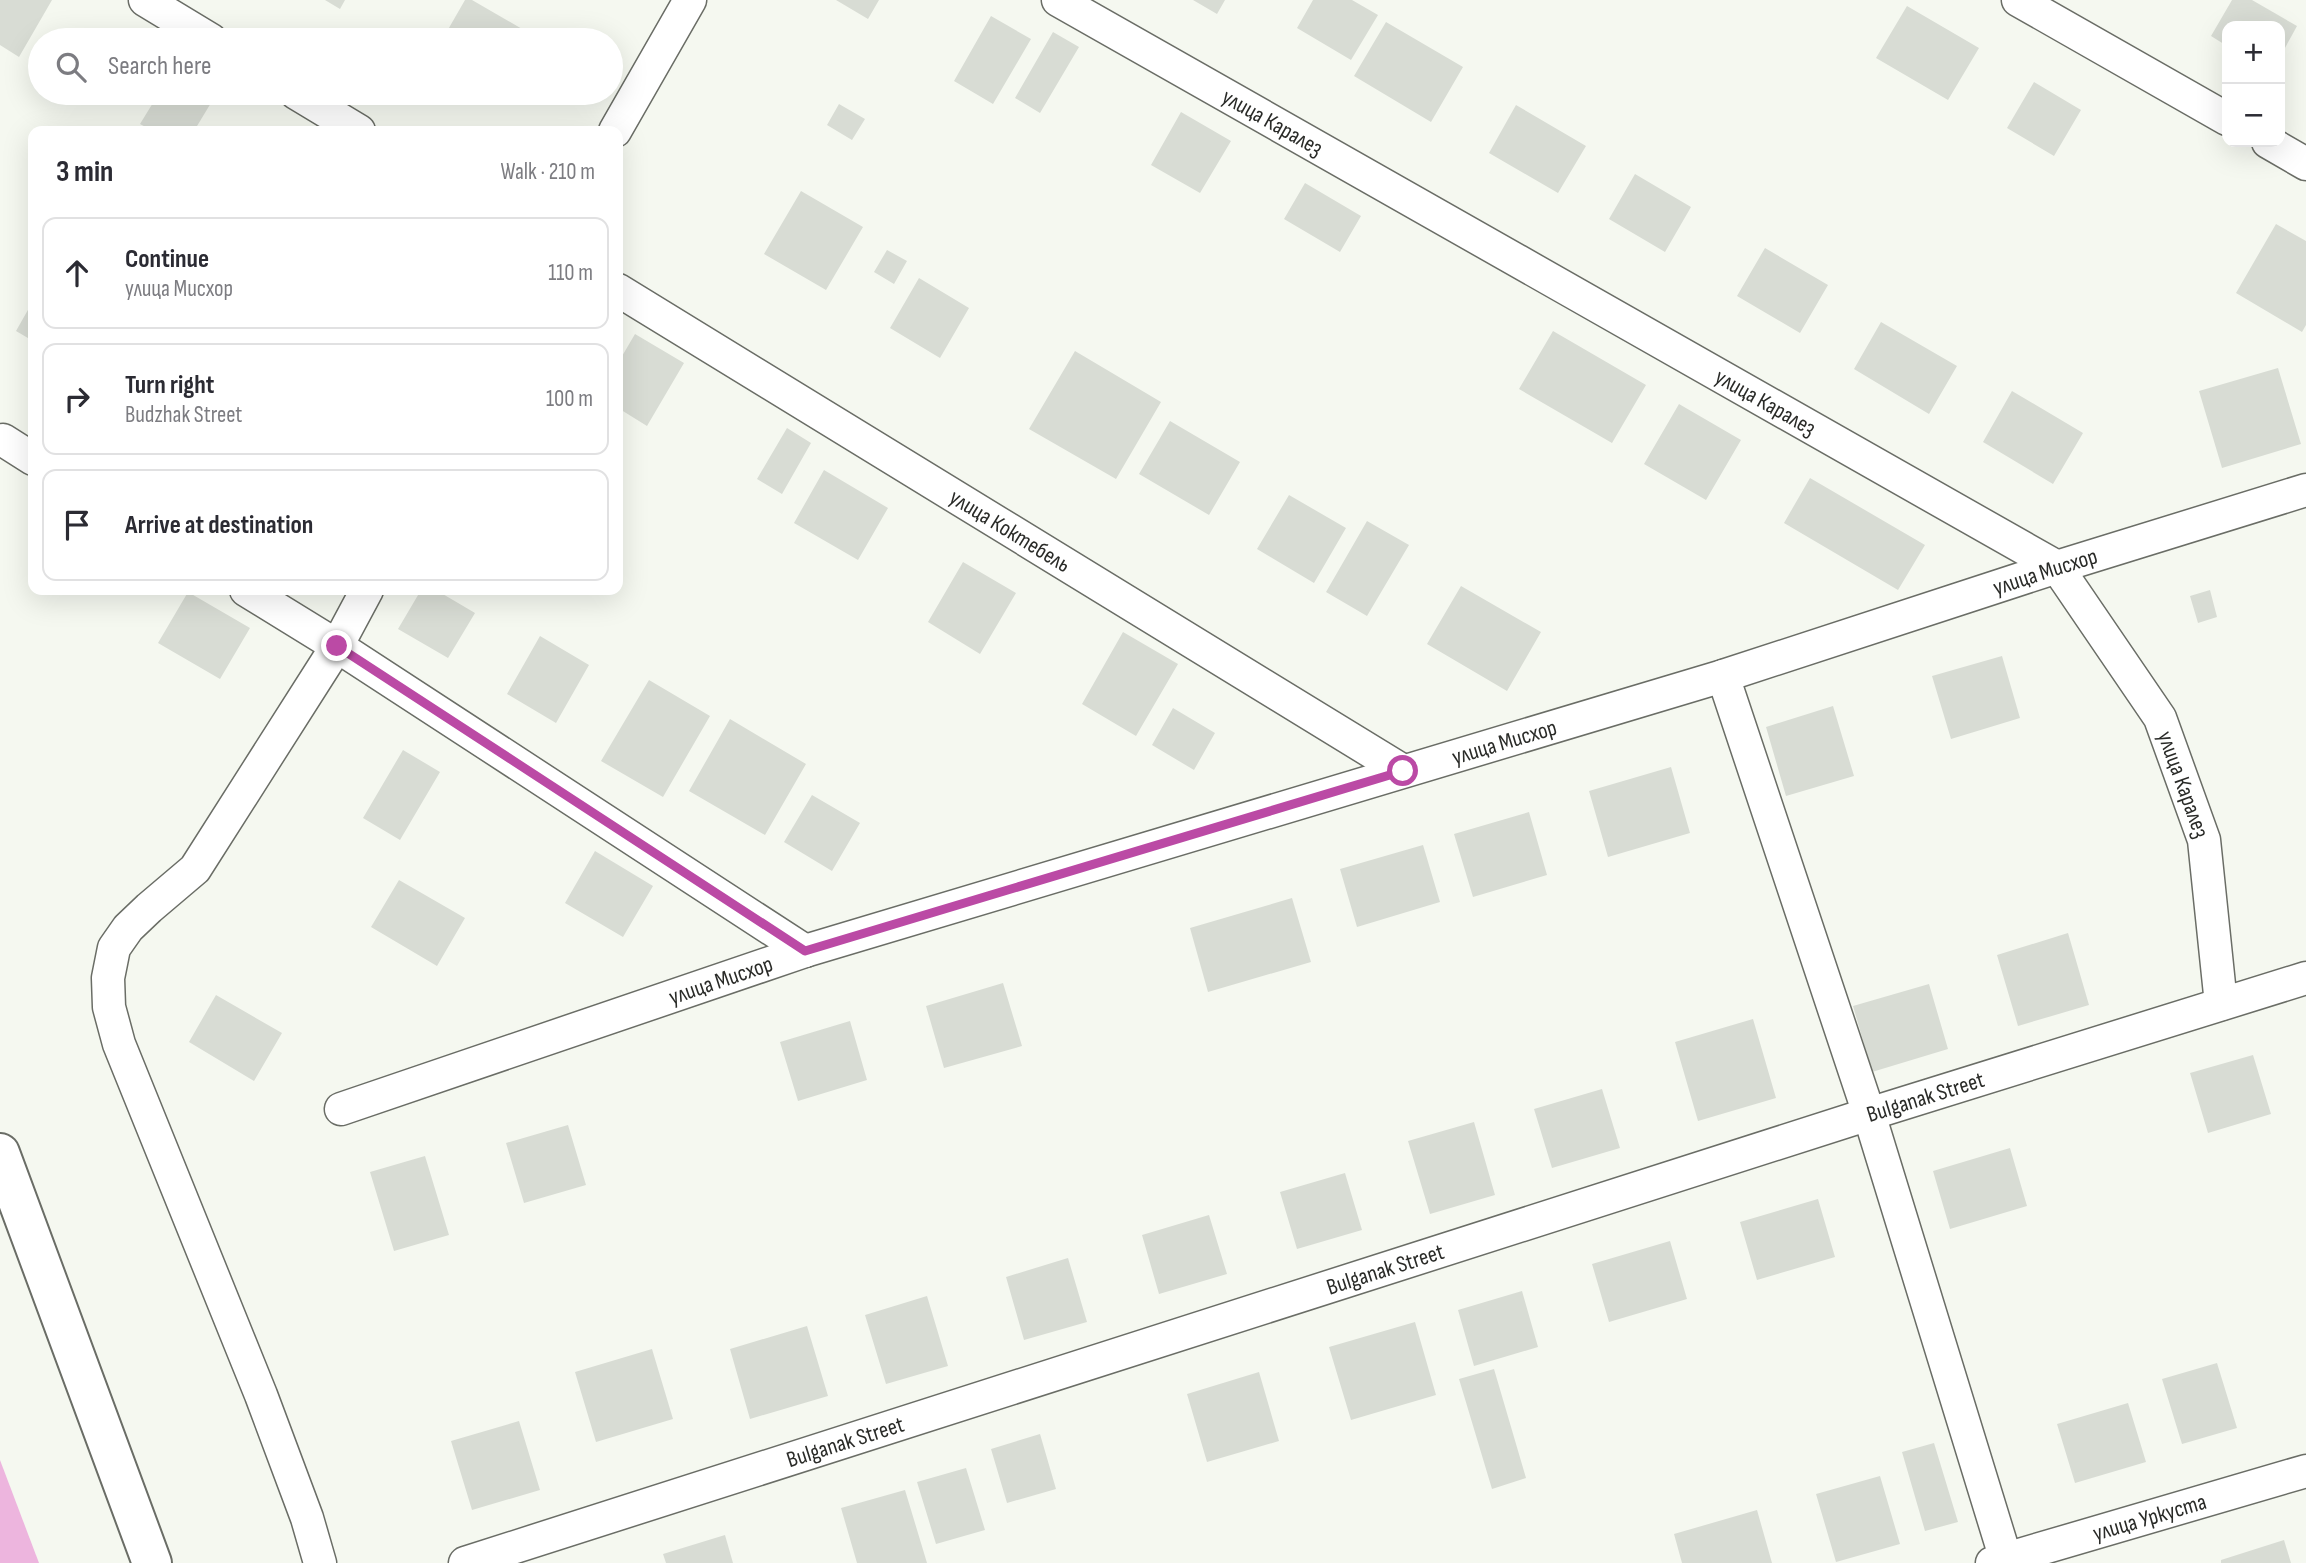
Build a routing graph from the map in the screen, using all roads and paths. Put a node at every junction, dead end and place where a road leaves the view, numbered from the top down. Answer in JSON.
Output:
{"nodes":[{"id":1,"x":145,"y":0,"type":"edge"},
{"id":2,"x":690,"y":0,"type":"edge"},
{"id":3,"x":1058,"y":0,"type":"edge"},
{"id":4,"x":2018,"y":0,"type":"edge"},
{"id":5,"x":191,"y":28,"type":"edge"},
{"id":6,"x":316,"y":105,"type":"edge"},
{"id":7,"x":2222,"y":116,"type":"edge"},
{"id":8,"x":351,"y":126,"type":"edge"},
{"id":9,"x":618,"y":126,"type":"edge"},
{"id":10,"x":2277,"y":147,"type":"edge"},
{"id":11,"x":2306,"y":163,"type":"edge"},
{"id":12,"x":623,"y":293,"type":"edge"},
{"id":13,"x":3,"y":440,"type":"dead end"},
{"id":14,"x":28,"y":455,"type":"edge"},
{"id":15,"x":2306,"y":490,"type":"edge"},
{"id":16,"x":2057,"y":567,"type":"junction"},
{"id":17,"x":254,"y":595,"type":"edge"},
{"id":18,"x":364,"y":595,"type":"edge"},
{"id":19,"x":337,"y":646,"type":"junction"},
{"id":20,"x":1723,"y":676,"type":"junction"},
{"id":21,"x":1403,"y":771,"type":"junction"},
{"id":22,"x":805,"y":951,"type":"junction"},
{"id":23,"x":2306,"y":978,"type":"edge"},
{"id":24,"x":2221,"y":1004,"type":"junction"},
{"id":25,"x":341,"y":1109,"type":"dead end"},
{"id":26,"x":1870,"y":1114,"type":"junction"},
{"id":27,"x":0,"y":1153,"type":"edge"},
{"id":28,"x":2306,"y":1471,"type":"edge"},
{"id":29,"x":2001,"y":1562,"type":"edge"},
{"id":30,"x":152,"y":1563,"type":"edge"},
{"id":31,"x":320,"y":1563,"type":"edge"},
{"id":32,"x":465,"y":1563,"type":"edge"}],
"edges":[{"from":1,"to":5,"type":"street"},
{"from":2,"to":9,"type":"street"},
{"from":3,"to":16,"type":"street","name":"улица Каралез"},
{"from":4,"to":7,"type":"street"},
{"from":6,"to":8,"type":"street"},
{"from":10,"to":11,"type":"street"},
{"from":12,"to":21,"type":"street","name":"улица Коктебель"},
{"from":13,"to":14,"type":"street"},
{"from":15,"to":16,"type":"street","name":"улица Мисхор"},
{"from":16,"to":20,"type":"street","name":"улица Мисхор"},
{"from":16,"to":24,"type":"street","name":"улица Каралез"},
{"from":17,"to":19,"type":"street"},
{"from":18,"to":19,"type":"street"},
{"from":19,"to":22,"type":"street"},
{"from":19,"to":31,"type":"street"},
{"from":20,"to":21,"type":"street","name":"улица Мисхор"},
{"from":20,"to":26,"type":"street"},
{"from":21,"to":22,"type":"street","name":"улица Мисхор"},
{"from":22,"to":25,"type":"street","name":"улица Мисхор"},
{"from":23,"to":24,"type":"street","name":"Bulganak Street"},
{"from":24,"to":26,"type":"street","name":"Bulganak Street"},
{"from":26,"to":29,"type":"street"},
{"from":26,"to":32,"type":"street","name":"Bulganak Street"},
{"from":27,"to":30,"type":"main road"},
{"from":28,"to":29,"type":"street","name":"улица Уркуста"}]}
